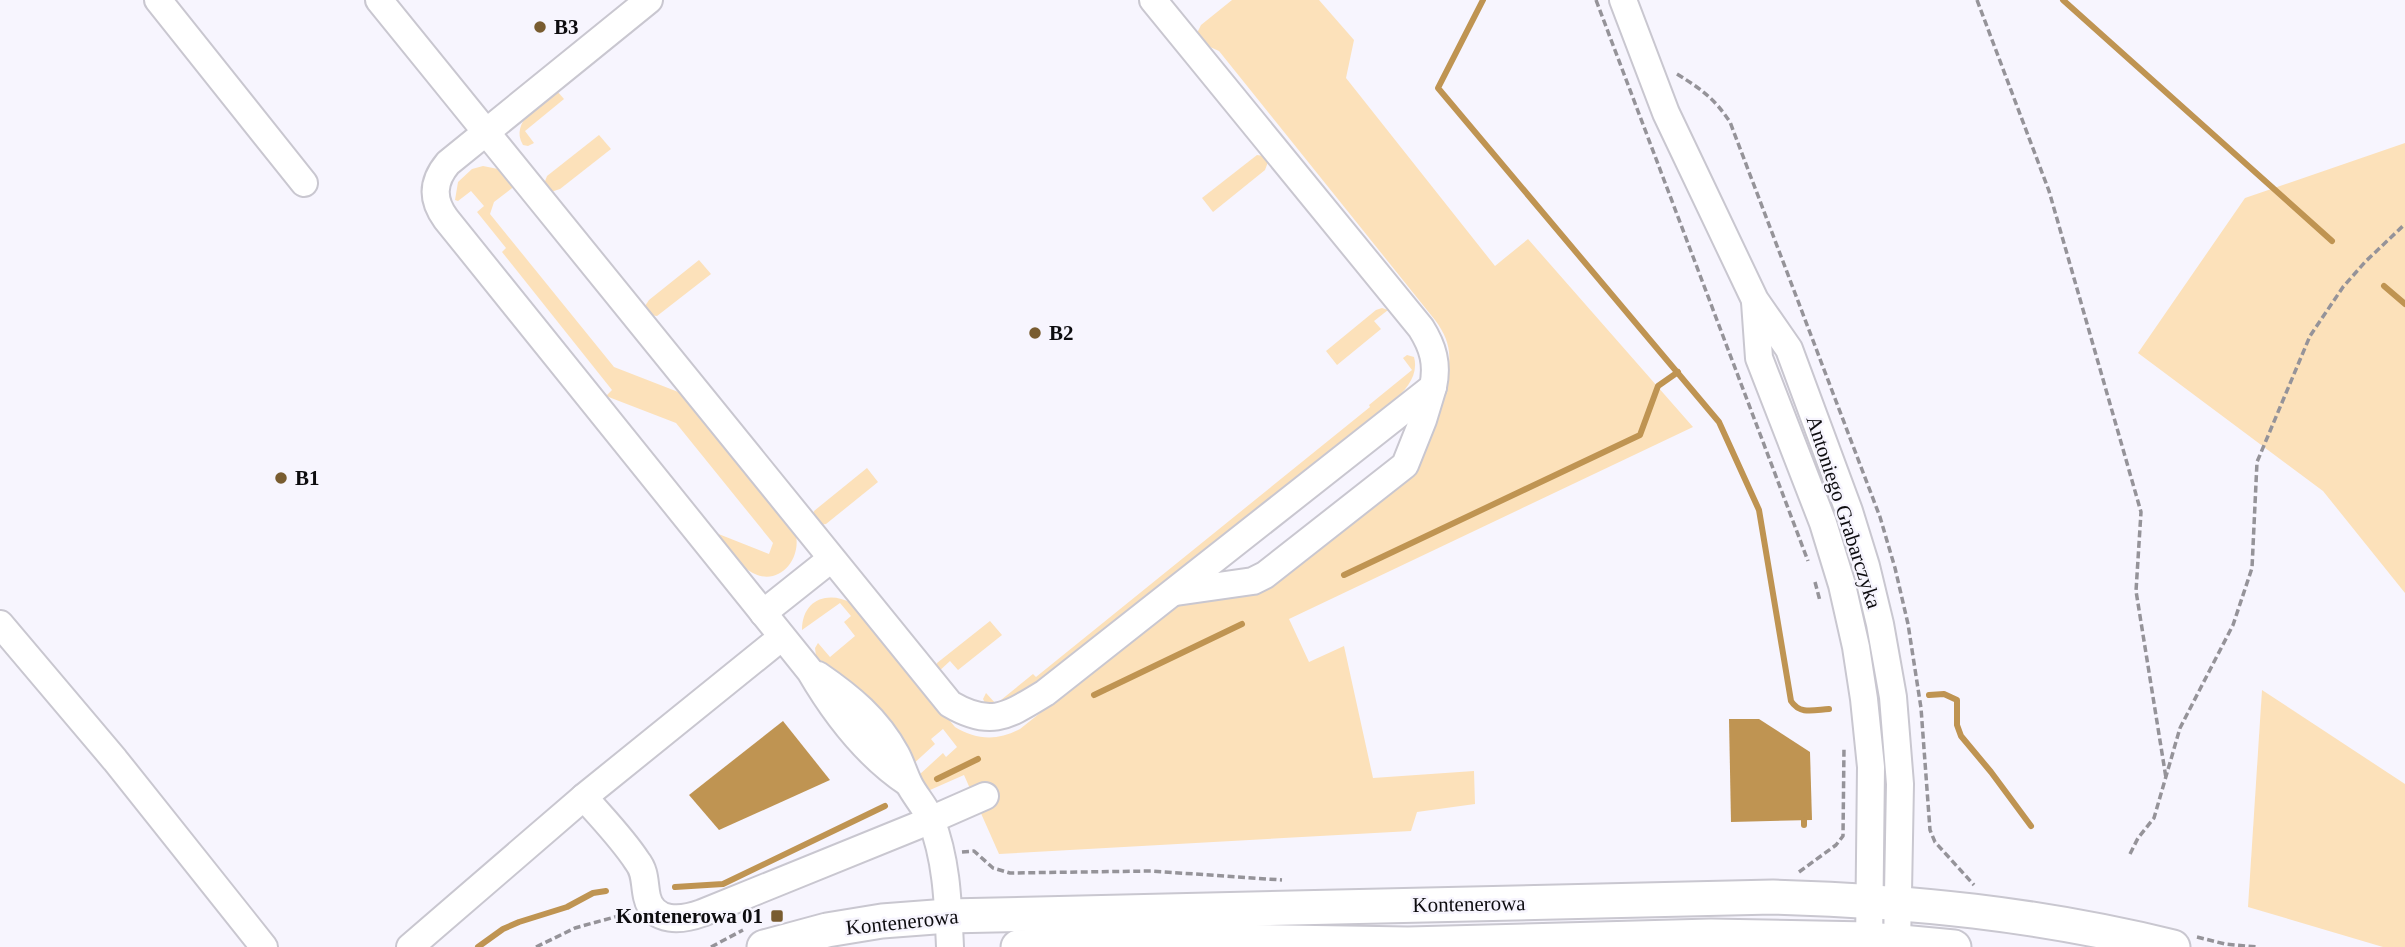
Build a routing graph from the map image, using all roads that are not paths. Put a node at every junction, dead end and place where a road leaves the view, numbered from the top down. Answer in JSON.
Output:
{"nodes":[{"id":1,"x":158,"y":0,"type":"edge"},
{"id":2,"x":379,"y":0,"type":"edge"},
{"id":3,"x":649,"y":0,"type":"edge"},
{"id":4,"x":1153,"y":0,"type":"edge"},
{"id":5,"x":1623,"y":0,"type":"edge"},
{"id":6,"x":486,"y":132,"type":"junction"},
{"id":7,"x":304,"y":183,"type":"dead end"},
{"id":8,"x":1433,"y":387,"type":"junction"},
{"id":9,"x":831,"y":559,"type":"junction"},
{"id":10,"x":1174,"y":592,"type":"junction"},
{"id":11,"x":763,"y":613,"type":"junction"},
{"id":12,"x":0,"y":624,"type":"edge"},
{"id":13,"x":782,"y":637,"type":"junction"},
{"id":14,"x":985,"y":796,"type":"dead end"},
{"id":15,"x":584,"y":797,"type":"junction"},
{"id":16,"x":931,"y":820,"type":"junction"},
{"id":17,"x":1884,"y":901,"type":"junction"},
{"id":18,"x":949,"y":931,"type":"edge"},
{"id":19,"x":1883,"y":944,"type":"edge"},
{"id":20,"x":264,"y":947,"type":"edge"},
{"id":21,"x":410,"y":947,"type":"edge"},
{"id":22,"x":764,"y":947,"type":"edge"},
{"id":23,"x":1018,"y":947,"type":"edge"},
{"id":24,"x":1954,"y":947,"type":"edge"},
{"id":25,"x":2173,"y":947,"type":"edge"}],
"edges":[{"from":1,"to":7,"type":"street"},
{"from":2,"to":6,"type":"street"},
{"from":3,"to":6,"type":"street"},
{"from":4,"to":8,"type":"street"},
{"from":5,"to":17,"type":"street","name":"Antoniego Grabarczyka"},
{"from":6,"to":9,"type":"street"},
{"from":6,"to":11,"type":"street"},
{"from":8,"to":10,"type":"street"},
{"from":8,"to":10,"type":"street"},
{"from":9,"to":10,"type":"street"},
{"from":9,"to":11,"type":"street"},
{"from":11,"to":13,"type":"street"},
{"from":12,"to":20,"type":"street"},
{"from":13,"to":15,"type":"street"},
{"from":13,"to":16,"type":"street"},
{"from":14,"to":16,"type":"street"},
{"from":15,"to":16,"type":"street"},
{"from":15,"to":21,"type":"street"},
{"from":16,"to":18,"type":"street"},
{"from":17,"to":18,"type":"main road","name":"Kontenerowa"},
{"from":17,"to":19,"type":"street","name":"Antoniego Grabarczyka"},
{"from":17,"to":25,"type":"main road","name":"Kontenerowa"},
{"from":18,"to":22,"type":"main road","name":"Kontenerowa"},
{"from":19,"to":23,"type":"main road","name":"Kontenerowa"},
{"from":19,"to":24,"type":"main road","name":"Kontenerowa"}]}
